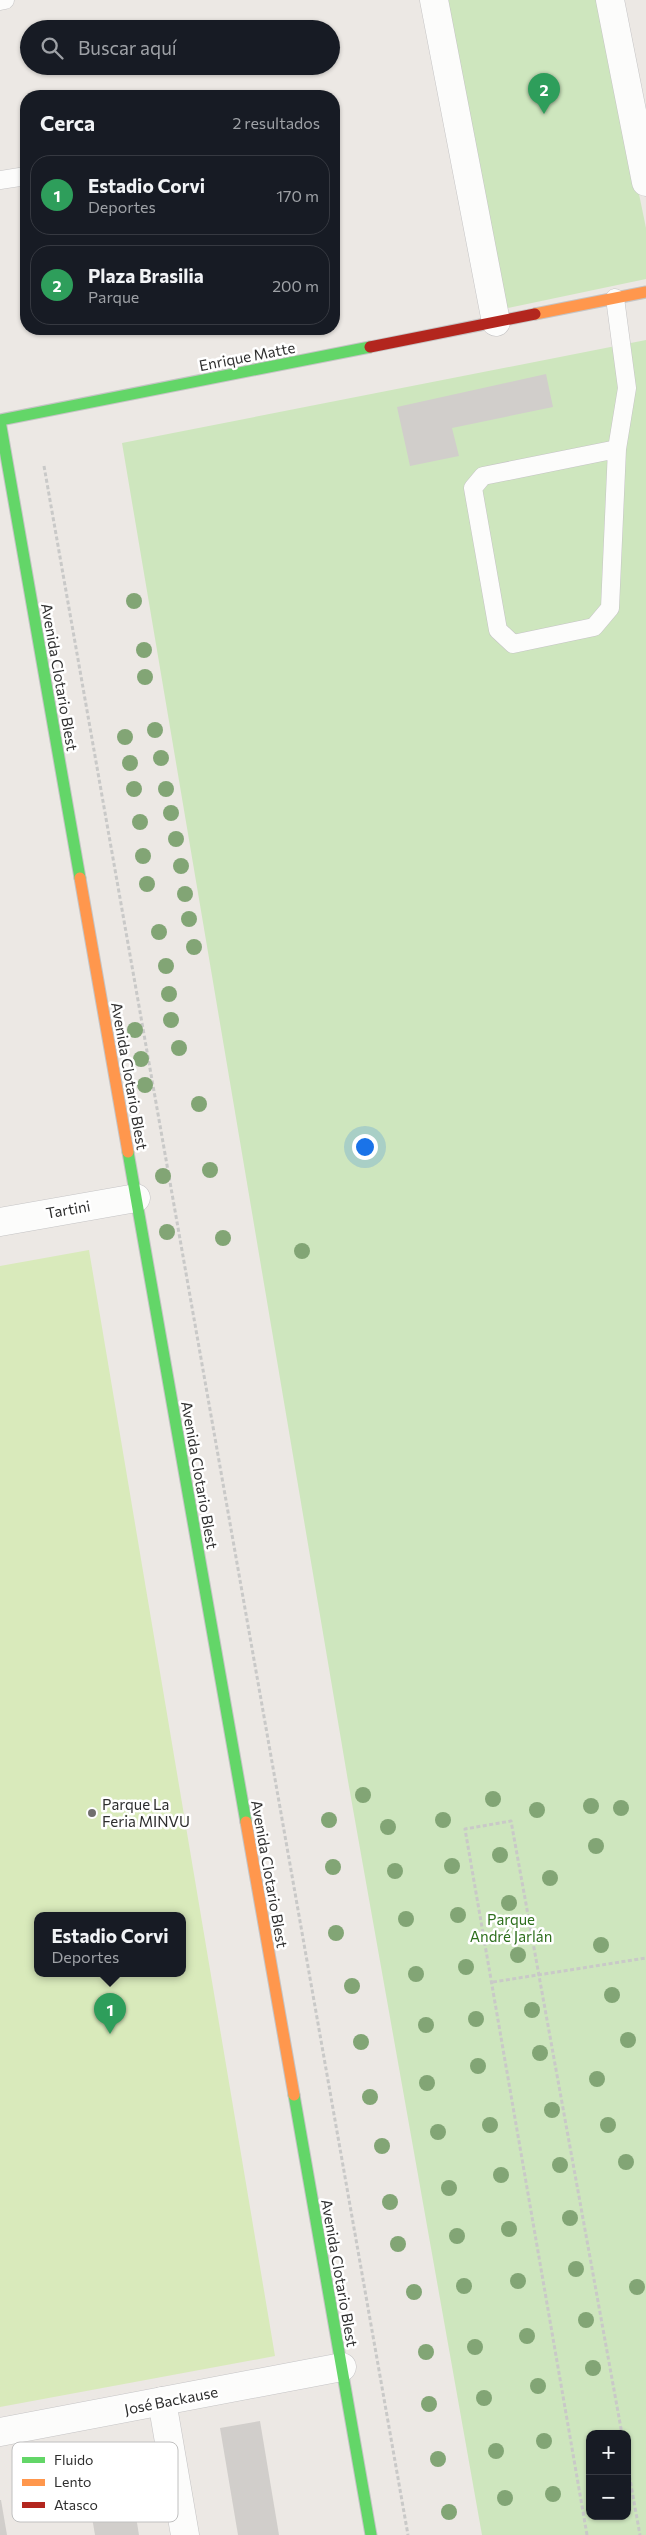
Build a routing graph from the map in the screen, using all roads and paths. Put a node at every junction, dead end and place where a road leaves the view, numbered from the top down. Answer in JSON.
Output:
{"nodes":[{"id":1,"x":5,"y":0,"type":"edge"},
{"id":2,"x":434,"y":0,"type":"edge"},
{"id":3,"x":610,"y":0,"type":"edge"},
{"id":4,"x":0,"y":1,"type":"edge"},
{"id":5,"x":20,"y":177,"type":"edge"},
{"id":6,"x":0,"y":180,"type":"edge"},
{"id":7,"x":646,"y":182,"type":"edge"},
{"id":8,"x":646,"y":292,"type":"edge"},
{"id":9,"x":615,"y":298,"type":"junction"},
{"id":10,"x":496,"y":322,"type":"junction"},
{"id":11,"x":0,"y":421,"type":"edge"},
{"id":12,"x":617,"y":450,"type":"junction"},
{"id":13,"x":43,"y":463,"type":"dead end"},
{"id":14,"x":136,"y":1198,"type":"junction"},
{"id":15,"x":0,"y":1222,"type":"edge"},
{"id":16,"x":646,"y":1958,"type":"edge"},
{"id":17,"x":540,"y":1976,"type":"junction"},
{"id":18,"x":493,"y":1982,"type":"junction"},
{"id":19,"x":342,"y":2367,"type":"junction"},
{"id":20,"x":162,"y":2401,"type":"junction"},
{"id":21,"x":621,"y":2430,"type":"edge"},
{"id":22,"x":0,"y":2432,"type":"edge"},
{"id":23,"x":169,"y":2442,"type":"edge"},
{"id":24,"x":629,"y":2475,"type":"edge"},
{"id":25,"x":178,"y":2494,"type":"edge"},
{"id":26,"x":185,"y":2535,"type":"edge"},
{"id":27,"x":371,"y":2535,"type":"edge"},
{"id":28,"x":408,"y":2535,"type":"edge"},
{"id":29,"x":588,"y":2535,"type":"edge"},
{"id":30,"x":640,"y":2535,"type":"edge"}],
"edges":[{"from":1,"to":4,"type":"lane"},
{"from":2,"to":10,"type":"street"},
{"from":3,"to":7,"type":"street"},
{"from":5,"to":6,"type":"lane"},
{"from":8,"to":9,"type":"main road","name":"Enrique Matte"},
{"from":9,"to":10,"type":"main road","name":"Enrique Matte"},
{"from":9,"to":12,"type":"lane"},
{"from":10,"to":11,"type":"main road","name":"Enrique Matte"},
{"from":11,"to":14,"type":"main road","name":"Avenida Clotario Blest"},
{"from":12,"to":12,"type":"lane"},
{"from":13,"to":28,"type":"path"},
{"from":14,"to":15,"type":"street","name":"Tartini"},
{"from":14,"to":19,"type":"main road","name":"Avenida Clotario Blest"},
{"from":16,"to":17,"type":"path"},
{"from":17,"to":18,"type":"path"},
{"from":17,"to":18,"type":"path"},
{"from":17,"to":21,"type":"path"},
{"from":18,"to":29,"type":"path"},
{"from":19,"to":20,"type":"street","name":"José Backause"},
{"from":19,"to":27,"type":"main road","name":"Avenida Clotario Blest"},
{"from":20,"to":22,"type":"street","name":"José Backause"},
{"from":20,"to":23,"type":"street"},
{"from":24,"to":30,"type":"path"},
{"from":25,"to":26,"type":"street"}]}
